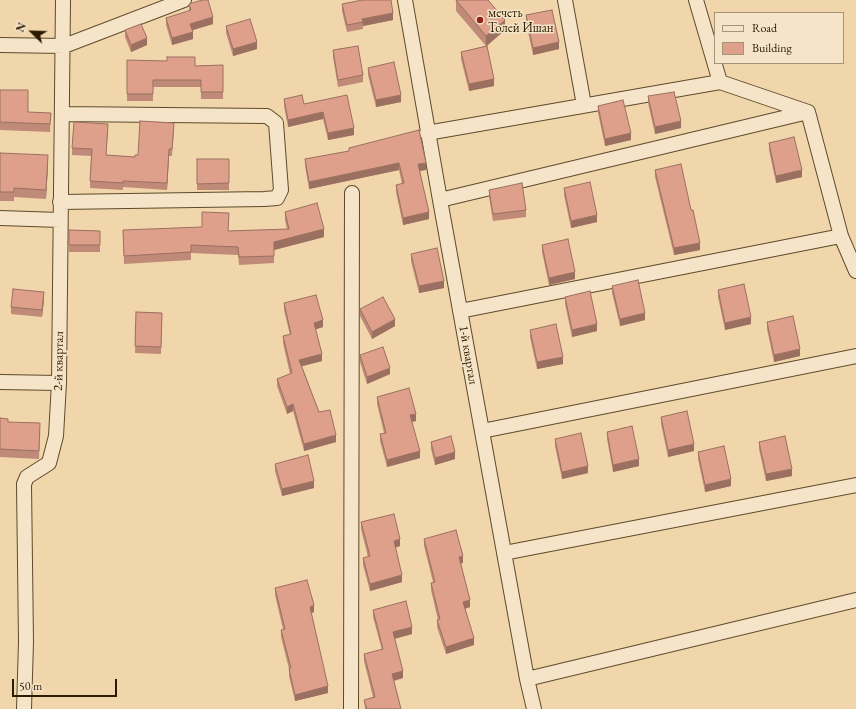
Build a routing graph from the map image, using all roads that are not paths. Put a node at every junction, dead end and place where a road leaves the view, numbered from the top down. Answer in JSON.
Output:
{"nodes":[{"id":1,"x":63,"y":0,"type":"edge"},
{"id":2,"x":184,"y":0,"type":"edge"},
{"id":3,"x":405,"y":0,"type":"edge"},
{"id":4,"x":565,"y":0,"type":"edge"},
{"id":5,"x":696,"y":0,"type":"edge"},
{"id":6,"x":0,"y":45,"type":"edge"},
{"id":7,"x":64,"y":46,"type":"junction"},
{"id":8,"x":714,"y":62,"type":"edge"},
{"id":9,"x":715,"y":64,"type":"edge"},
{"id":10,"x":720,"y":82,"type":"junction"},
{"id":11,"x":584,"y":105,"type":"junction"},
{"id":12,"x":808,"y":112,"type":"junction"},
{"id":13,"x":62,"y":114,"type":"junction"},
{"id":14,"x":428,"y":133,"type":"junction"},
{"id":15,"x":352,"y":193,"type":"dead end"},
{"id":16,"x":440,"y":200,"type":"junction"},
{"id":17,"x":60,"y":202,"type":"junction"},
{"id":18,"x":0,"y":218,"type":"edge"},
{"id":19,"x":60,"y":220,"type":"junction"},
{"id":20,"x":841,"y":236,"type":"junction"},
{"id":21,"x":856,"y":271,"type":"edge"},
{"id":22,"x":460,"y":311,"type":"junction"},
{"id":23,"x":856,"y":356,"type":"edge"},
{"id":24,"x":0,"y":382,"type":"edge"},
{"id":25,"x":59,"y":383,"type":"junction"},
{"id":26,"x":482,"y":431,"type":"junction"},
{"id":27,"x":856,"y":484,"type":"edge"},
{"id":28,"x":504,"y":553,"type":"junction"},
{"id":29,"x":856,"y":600,"type":"edge"},
{"id":30,"x":527,"y":679,"type":"junction"},
{"id":31,"x":24,"y":709,"type":"edge"},
{"id":32,"x":350,"y":709,"type":"edge"},
{"id":33,"x":534,"y":709,"type":"edge"}],
"edges":[{"from":1,"to":7,"type":"street","name":"2-й квартал"},
{"from":2,"to":7,"type":"street"},
{"from":3,"to":14,"type":"street","name":"1-й квартал"},
{"from":4,"to":11,"type":"street"},
{"from":5,"to":8,"type":"street"},
{"from":6,"to":7,"type":"street"},
{"from":7,"to":13,"type":"street","name":"2-й квартал"},
{"from":9,"to":10,"type":"street"},
{"from":10,"to":11,"type":"street"},
{"from":10,"to":12,"type":"street"},
{"from":11,"to":14,"type":"street"},
{"from":12,"to":16,"type":"street"},
{"from":12,"to":20,"type":"street"},
{"from":13,"to":17,"type":"street","name":"2-й квартал"},
{"from":13,"to":17,"type":"street"},
{"from":14,"to":16,"type":"street","name":"1-й квартал"},
{"from":15,"to":32,"type":"street"},
{"from":16,"to":22,"type":"street","name":"1-й квартал"},
{"from":17,"to":19,"type":"street","name":"2-й квартал"},
{"from":18,"to":19,"type":"street"},
{"from":19,"to":25,"type":"street","name":"2-й квартал"},
{"from":20,"to":21,"type":"street"},
{"from":20,"to":22,"type":"street"},
{"from":22,"to":26,"type":"street","name":"1-й квартал"},
{"from":23,"to":26,"type":"street"},
{"from":24,"to":25,"type":"street"},
{"from":25,"to":31,"type":"street","name":"2-й квартал"},
{"from":26,"to":28,"type":"street","name":"1-й квартал"},
{"from":27,"to":28,"type":"street"},
{"from":28,"to":30,"type":"street","name":"1-й квартал"},
{"from":29,"to":30,"type":"street"},
{"from":30,"to":33,"type":"street","name":"1-й квартал"}]}
